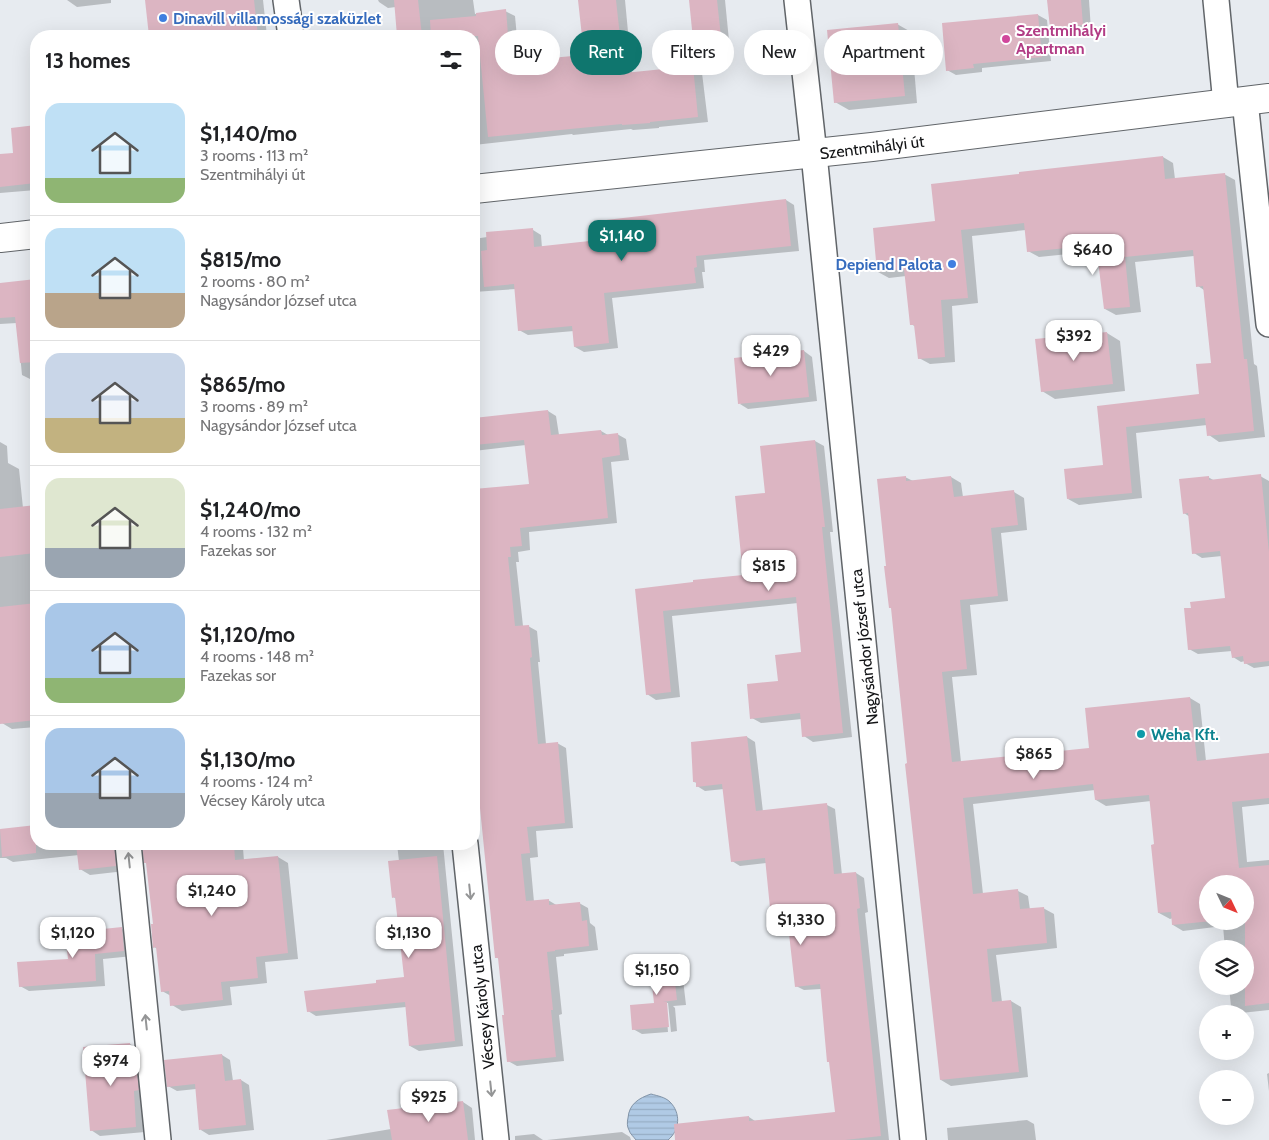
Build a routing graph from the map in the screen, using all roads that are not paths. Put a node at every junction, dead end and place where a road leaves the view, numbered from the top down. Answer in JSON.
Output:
{"nodes":[{"id":1,"x":286,"y":0,"type":"edge"},
{"id":2,"x":797,"y":0,"type":"edge"},
{"id":3,"x":1216,"y":0,"type":"edge"},
{"id":4,"x":289,"y":30,"type":"edge"},
{"id":5,"x":1247,"y":101,"type":"edge"},
{"id":6,"x":814,"y":154,"type":"junction"},
{"id":7,"x":480,"y":188,"type":"edge"},
{"id":8,"x":30,"y":235,"type":"edge"},
{"id":9,"x":0,"y":238,"type":"edge"},
{"id":10,"x":1269,"y":324,"type":"edge"},
{"id":11,"x":129,"y":850,"type":"edge"},
{"id":12,"x":466,"y":850,"type":"edge"},
{"id":13,"x":158,"y":1140,"type":"edge"},
{"id":14,"x":496,"y":1140,"type":"edge"},
{"id":15,"x":913,"y":1140,"type":"edge"}],
"edges":[{"from":1,"to":4,"type":"street"},
{"from":2,"to":6,"type":"street","name":"Nagysándor József utca"},
{"from":3,"to":5,"type":"street"},
{"from":5,"to":6,"type":"main road","name":"Szentmihályi út"},
{"from":5,"to":10,"type":"street"},
{"from":6,"to":7,"type":"main road","name":"Szentmihályi út"},
{"from":6,"to":15,"type":"street","name":"Nagysándor József utca"},
{"from":8,"to":9,"type":"main road"},
{"from":13,"to":11,"type":"street","one_way":true},
{"from":12,"to":14,"type":"street","name":"Vécsey Károly utca","one_way":true}]}
